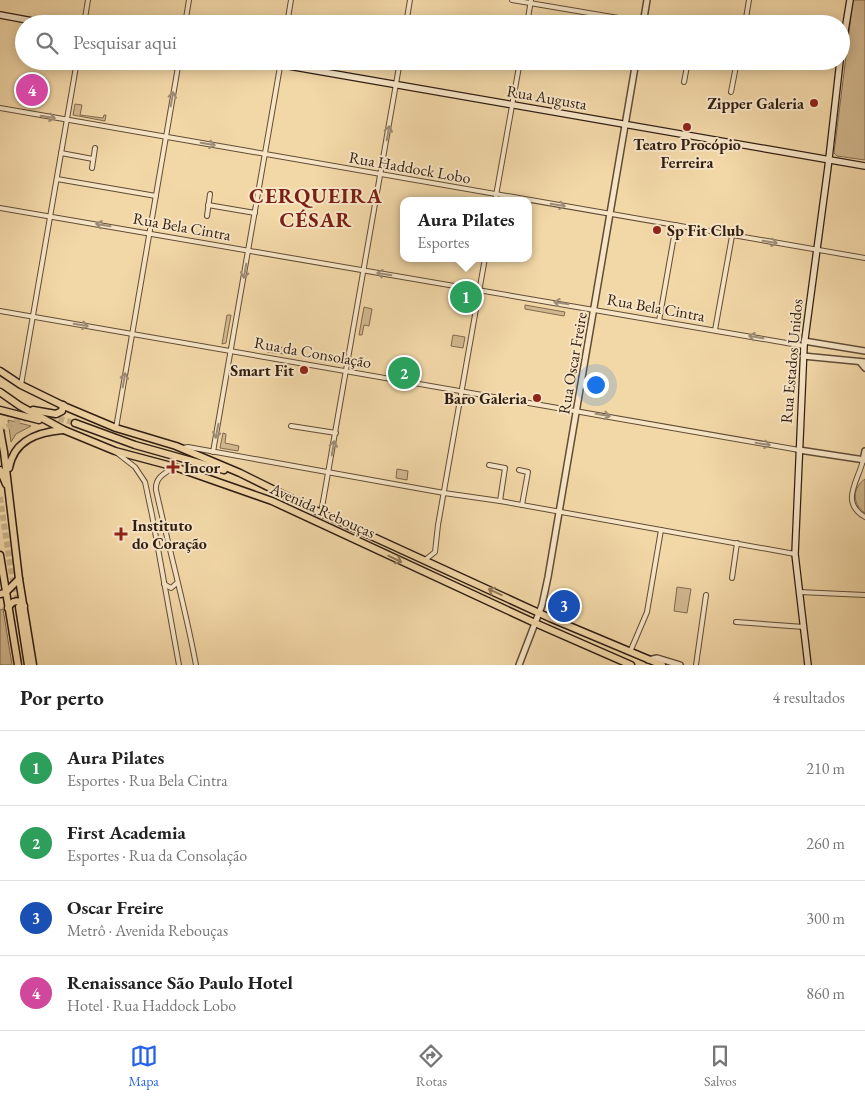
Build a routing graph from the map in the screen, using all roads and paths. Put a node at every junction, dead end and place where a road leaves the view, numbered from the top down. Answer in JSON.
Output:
{"nodes":[{"id":1,"x":88,"y":0,"type":"edge"},
{"id":2,"x":190,"y":0,"type":"edge"},
{"id":3,"x":291,"y":0,"type":"edge"},
{"id":4,"x":410,"y":0,"type":"edge"},
{"id":5,"x":512,"y":0,"type":"edge"},
{"id":6,"x":647,"y":0,"type":"edge"},
{"id":7,"x":749,"y":0,"type":"edge"},
{"id":8,"x":850,"y":0,"type":"edge"},
{"id":9,"x":530,"y":2,"type":"edge"},
{"id":10,"x":0,"y":15,"type":"edge"},
{"id":11,"x":86,"y":15,"type":"edge"},
{"id":12,"x":187,"y":15,"type":"edge"},
{"id":13,"x":288,"y":15,"type":"edge"},
{"id":14,"x":408,"y":15,"type":"edge"},
{"id":15,"x":528,"y":15,"type":"edge"},
{"id":16,"x":600,"y":15,"type":"edge"},
{"id":17,"x":644,"y":15,"type":"edge"},
{"id":18,"x":746,"y":15,"type":"edge"},
{"id":19,"x":848,"y":15,"type":"edge"},
{"id":20,"x":15,"y":18,"type":"edge"},
{"id":21,"x":75,"y":70,"type":"edge"},
{"id":22,"x":177,"y":70,"type":"edge"},
{"id":23,"x":279,"y":70,"type":"edge"},
{"id":24,"x":319,"y":70,"type":"edge"},
{"id":25,"x":398,"y":70,"type":"edge"},
{"id":26,"x":518,"y":70,"type":"edge"},
{"id":27,"x":635,"y":70,"type":"edge"},
{"id":28,"x":686,"y":70,"type":"edge"},
{"id":29,"x":736,"y":70,"type":"edge"},
{"id":30,"x":839,"y":70,"type":"edge"},
{"id":31,"x":684,"y":82,"type":"dead end"},
{"id":32,"x":396,"y":84,"type":"junction"},
{"id":33,"x":731,"y":92,"type":"dead end"},
{"id":34,"x":512,"y":105,"type":"junction"},
{"id":35,"x":0,"y":108,"type":"edge"},
{"id":36,"x":67,"y":120,"type":"junction"},
{"id":37,"x":626,"y":124,"type":"junction"},
{"id":38,"x":166,"y":137,"type":"junction"},
{"id":39,"x":95,"y":148,"type":"dead end"},
{"id":40,"x":61,"y":153,"type":"junction"},
{"id":41,"x":265,"y":154,"type":"junction"},
{"id":42,"x":93,"y":159,"type":"junction"},
{"id":43,"x":829,"y":160,"type":"junction"},
{"id":44,"x":865,"y":166,"type":"edge"},
{"id":45,"x":92,"y":168,"type":"dead end"},
{"id":46,"x":381,"y":175,"type":"junction"},
{"id":47,"x":57,"y":179,"type":"junction"},
{"id":48,"x":210,"y":194,"type":"dead end"},
{"id":49,"x":496,"y":195,"type":"junction"},
{"id":50,"x":156,"y":196,"type":"junction"},
{"id":51,"x":508,"y":197,"type":"edge"},
{"id":52,"x":532,"y":201,"type":"edge"},
{"id":53,"x":208,"y":205,"type":"junction"},
{"id":54,"x":0,"y":208,"type":"edge"},
{"id":55,"x":255,"y":213,"type":"junction"},
{"id":56,"x":610,"y":214,"type":"junction"},
{"id":57,"x":50,"y":216,"type":"junction"},
{"id":58,"x":207,"y":216,"type":"dead end"},
{"id":59,"x":676,"y":225,"type":"junction"},
{"id":60,"x":149,"y":233,"type":"junction"},
{"id":61,"x":732,"y":236,"type":"junction"},
{"id":62,"x":817,"y":249,"type":"junction"},
{"id":63,"x":249,"y":250,"type":"junction"},
{"id":64,"x":865,"y":258,"type":"edge"},
{"id":65,"x":484,"y":262,"type":"edge"},
{"id":66,"x":364,"y":270,"type":"junction"},
{"id":67,"x":480,"y":290,"type":"junction"},
{"id":68,"x":594,"y":309,"type":"junction"},
{"id":69,"x":0,"y":311,"type":"edge"},
{"id":70,"x":33,"y":316,"type":"junction"},
{"id":71,"x":659,"y":320,"type":"junction"},
{"id":72,"x":715,"y":330,"type":"junction"},
{"id":73,"x":132,"y":334,"type":"junction"},
{"id":74,"x":804,"y":344,"type":"junction"},
{"id":75,"x":231,"y":351,"type":"junction"},
{"id":76,"x":865,"y":351,"type":"edge"},
{"id":77,"x":804,"y":356,"type":"junction"},
{"id":78,"x":862,"y":362,"type":"edge"},
{"id":79,"x":865,"y":368,"type":"edge"},
{"id":80,"x":0,"y":371,"type":"edge"},
{"id":81,"x":347,"y":371,"type":"junction"},
{"id":82,"x":21,"y":385,"type":"junction"},
{"id":83,"x":462,"y":391,"type":"junction"},
{"id":84,"x":0,"y":392,"type":"edge"},
{"id":85,"x":62,"y":405,"type":"junction"},
{"id":86,"x":20,"y":406,"type":"junction"},
{"id":87,"x":0,"y":410,"type":"edge"},
{"id":88,"x":577,"y":411,"type":"junction"},
{"id":89,"x":75,"y":423,"type":"tunnel mouth"},
{"id":90,"x":54,"y":425,"type":"junction"},
{"id":91,"x":291,"y":426,"type":"dead end"},
{"id":92,"x":116,"y":428,"type":"junction"},
{"id":93,"x":0,"y":430,"type":"edge"},
{"id":94,"x":64,"y":430,"type":"junction"},
{"id":95,"x":336,"y":434,"type":"junction"},
{"id":96,"x":181,"y":448,"type":"junction"},
{"id":97,"x":799,"y":450,"type":"junction"},
{"id":98,"x":865,"y":451,"type":"edge"},
{"id":99,"x":115,"y":452,"type":"junction"},
{"id":100,"x":213,"y":452,"type":"junction"},
{"id":101,"x":864,"y":460,"type":"edge"},
{"id":102,"x":489,"y":465,"type":"dead end"},
{"id":103,"x":174,"y":467,"type":"junction"},
{"id":104,"x":0,"y":470,"type":"edge"},
{"id":105,"x":519,"y":470,"type":"dead end"},
{"id":106,"x":329,"y":473,"type":"junction"},
{"id":107,"x":240,"y":474,"type":"junction"},
{"id":108,"x":8,"y":487,"type":"junction"},
{"id":109,"x":444,"y":493,"type":"junction"},
{"id":110,"x":500,"y":501,"type":"junction"},
{"id":111,"x":522,"y":505,"type":"junction"},
{"id":112,"x":559,"y":512,"type":"junction"},
{"id":113,"x":161,"y":513,"type":"junction"},
{"id":114,"x":321,"y":513,"type":"junction"},
{"id":115,"x":152,"y":515,"type":"junction"},
{"id":116,"x":865,"y":517,"type":"edge"},
{"id":117,"x":661,"y":530,"type":"junction"},
{"id":118,"x":737,"y":543,"type":"junction"},
{"id":119,"x":795,"y":554,"type":"junction"},
{"id":120,"x":0,"y":555,"type":"edge"},
{"id":121,"x":425,"y":560,"type":"junction"},
{"id":122,"x":19,"y":578,"type":"junction"},
{"id":123,"x":732,"y":578,"type":"dead end"},
{"id":124,"x":2,"y":582,"type":"edge"},
{"id":125,"x":177,"y":583,"type":"junction"},
{"id":126,"x":164,"y":584,"type":"junction"},
{"id":127,"x":799,"y":592,"type":"junction"},
{"id":128,"x":3,"y":593,"type":"edge"},
{"id":129,"x":865,"y":594,"type":"edge"},
{"id":130,"x":706,"y":595,"type":"dead end"},
{"id":131,"x":21,"y":607,"type":"junction"},
{"id":132,"x":8,"y":608,"type":"junction"},
{"id":133,"x":539,"y":613,"type":"junction"},
{"id":134,"x":736,"y":622,"type":"dead end"},
{"id":135,"x":535,"y":623,"type":"junction"},
{"id":136,"x":804,"y":627,"type":"junction"},
{"id":137,"x":630,"y":652,"type":"junction"},
{"id":138,"x":648,"y":660,"type":"junction"},
{"id":139,"x":629,"y":664,"type":"edge"},
{"id":140,"x":18,"y":665,"type":"edge"},
{"id":141,"x":28,"y":665,"type":"edge"},
{"id":142,"x":33,"y":665,"type":"edge"},
{"id":143,"x":179,"y":665,"type":"edge"},
{"id":144,"x":196,"y":665,"type":"edge"},
{"id":145,"x":519,"y":665,"type":"edge"},
{"id":146,"x":662,"y":665,"type":"edge"},
{"id":147,"x":680,"y":665,"type":"edge"},
{"id":148,"x":696,"y":665,"type":"edge"},
{"id":149,"x":808,"y":665,"type":"edge"}],
"edges":[{"from":1,"to":11,"type":"street"},
{"from":2,"to":12,"type":"street"},
{"from":3,"to":13,"type":"street"},
{"from":4,"to":14,"type":"street"},
{"from":5,"to":9,"type":"street"},
{"from":6,"to":17,"type":"street"},
{"from":7,"to":18,"type":"street"},
{"from":8,"to":19,"type":"main road"},
{"from":9,"to":15,"type":"street"},
{"from":9,"to":16,"type":"street"},
{"from":10,"to":20,"type":"main road"},
{"from":21,"to":36,"type":"street"},
{"from":38,"to":22,"type":"street","one_way":true},
{"from":23,"to":41,"type":"street"},
{"from":24,"to":32,"type":"main road","name":"Rua Augusta"},
{"from":25,"to":32,"type":"street"},
{"from":26,"to":34,"type":"street"},
{"from":27,"to":37,"type":"street","name":"Rua Oscar Freire"},
{"from":28,"to":31,"type":"street"},
{"from":29,"to":33,"type":"street"},
{"from":30,"to":43,"type":"main road","name":"Rua Estados Unidos"},
{"from":32,"to":34,"type":"main road","name":"Rua Augusta"},
{"from":46,"to":32,"type":"street","one_way":true},
{"from":34,"to":37,"type":"main road","name":"Rua Augusta"},
{"from":34,"to":49,"type":"street"},
{"from":35,"to":36,"type":"street","name":"Rua Haddock Lobo","one_way":true},
{"from":36,"to":38,"type":"street","name":"Rua Haddock Lobo"},
{"from":36,"to":40,"type":"street"},
{"from":37,"to":43,"type":"main road","name":"Rua Augusta"},
{"from":37,"to":56,"type":"street","name":"Rua Oscar Freire"},
{"from":38,"to":41,"type":"street","name":"Rua Haddock Lobo","one_way":true},
{"from":38,"to":50,"type":"street"},
{"from":39,"to":42,"type":"street"},
{"from":40,"to":42,"type":"street"},
{"from":40,"to":47,"type":"street"},
{"from":41,"to":46,"type":"street","name":"Rua Haddock Lobo"},
{"from":41,"to":55,"type":"street"},
{"from":42,"to":45,"type":"street"},
{"from":43,"to":44,"type":"main road","name":"Rua Augusta"},
{"from":43,"to":62,"type":"main road","name":"Rua Estados Unidos"},
{"from":46,"to":49,"type":"street","name":"Rua Haddock Lobo"},
{"from":46,"to":66,"type":"street"},
{"from":47,"to":50,"type":"street"},
{"from":47,"to":57,"type":"street"},
{"from":48,"to":53,"type":"street"},
{"from":49,"to":51,"type":"street","name":"Rua Haddock Lobo","one_way":true},
{"from":50,"to":60,"type":"street"},
{"from":52,"to":56,"type":"street","name":"Rua Haddock Lobo","one_way":true},
{"from":53,"to":55,"type":"street"},
{"from":53,"to":58,"type":"street"},
{"from":54,"to":57,"type":"street","name":"Rua Bela Cintra"},
{"from":55,"to":63,"type":"street"},
{"from":56,"to":59,"type":"street","name":"Rua Haddock Lobo"},
{"from":56,"to":68,"type":"street","name":"Rua Oscar Freire"},
{"from":60,"to":57,"type":"street","name":"Rua Bela Cintra","one_way":true},
{"from":57,"to":70,"type":"street"},
{"from":59,"to":61,"type":"street","name":"Rua Haddock Lobo"},
{"from":59,"to":71,"type":"street"},
{"from":60,"to":63,"type":"street","name":"Rua Bela Cintra"},
{"from":60,"to":73,"type":"street"},
{"from":61,"to":62,"type":"street","name":"Rua Haddock Lobo","one_way":true},
{"from":61,"to":72,"type":"street"},
{"from":62,"to":64,"type":"street","name":"Rua Haddock Lobo"},
{"from":62,"to":74,"type":"main road","name":"Rua Estados Unidos"},
{"from":63,"to":66,"type":"street","name":"Rua Bela Cintra"},
{"from":63,"to":75,"type":"street","one_way":true},
{"from":65,"to":67,"type":"street"},
{"from":67,"to":66,"type":"street","name":"Rua Bela Cintra","one_way":true},
{"from":66,"to":81,"type":"street"},
{"from":68,"to":67,"type":"street","name":"Rua Bela Cintra","one_way":true},
{"from":67,"to":83,"type":"street"},
{"from":68,"to":71,"type":"street","name":"Rua Bela Cintra"},
{"from":68,"to":88,"type":"street","name":"Rua Oscar Freire"},
{"from":69,"to":70,"type":"street","name":"Rua da Consolação"},
{"from":70,"to":73,"type":"street","name":"Rua da Consolação","one_way":true},
{"from":70,"to":82,"type":"street"},
{"from":71,"to":72,"type":"street","name":"Rua Bela Cintra"},
{"from":74,"to":72,"type":"street","name":"Rua Bela Cintra","one_way":true},
{"from":73,"to":75,"type":"street","name":"Rua da Consolação"},
{"from":92,"to":73,"type":"street","one_way":true},
{"from":74,"to":76,"type":"street"},
{"from":74,"to":77,"type":"main road","name":"Rua Estados Unidos"},
{"from":75,"to":81,"type":"street","name":"Rua da Consolação"},
{"from":75,"to":100,"type":"street","one_way":true},
{"from":77,"to":78,"type":"street"},
{"from":77,"to":97,"type":"main road","name":"Rua Estados Unidos"},
{"from":78,"to":79,"type":"street"},
{"from":80,"to":82,"type":"main road","name":"Avenida Rebouças"},
{"from":81,"to":83,"type":"street","name":"Rua da Consolação"},
{"from":81,"to":95,"type":"street"},
{"from":82,"to":85,"type":"main road","name":"Avenida Rebouças"},
{"from":83,"to":88,"type":"street","name":"Rua da Consolação"},
{"from":83,"to":109,"type":"street"},
{"from":84,"to":86,"type":"main road","name":"Avenida Rebouças"},
{"from":85,"to":86,"type":"main road"},
{"from":85,"to":92,"type":"main road","name":"Avenida Rebouças"},
{"from":86,"to":90,"type":"main road","name":"Avenida Rebouças"},
{"from":87,"to":90,"type":"main road"},
{"from":88,"to":97,"type":"street","name":"Rua da Consolação","one_way":true},
{"from":88,"to":112,"type":"street","name":"Rua Oscar Freire"},
{"from":89,"to":107,"type":"main road","name":"Avenida Rebouças"},
{"from":90,"to":94,"type":"main road","name":"Avenida Rebouças"},
{"from":91,"to":95,"type":"street"},
{"from":92,"to":96,"type":"main road","name":"Avenida Rebouças"},
{"from":93,"to":108,"type":"main road","bridge":true},
{"from":94,"to":99,"type":"main road","name":"Avenida Rebouças"},
{"from":94,"to":108,"type":"main road"},
{"from":106,"to":95,"type":"street","one_way":true},
{"from":96,"to":100,"type":"street"},
{"from":96,"to":107,"type":"main road","name":"Avenida Rebouças"},
{"from":97,"to":101,"type":"street"},
{"from":97,"to":119,"type":"main road","name":"Rua Estados Unidos"},
{"from":98,"to":101,"type":"street"},
{"from":99,"to":103,"type":"main road","name":"Avenida Rebouças"},
{"from":99,"to":115,"type":"street"},
{"from":100,"to":106,"type":"street"},
{"from":101,"to":116,"type":"street"},
{"from":102,"to":110,"type":"street"},
{"from":103,"to":113,"type":"street"},
{"from":103,"to":135,"type":"main road","name":"Avenida Rebouças","one_way":true},
{"from":104,"to":108,"type":"main road"},
{"from":105,"to":111,"type":"street"},
{"from":106,"to":109,"type":"street"},
{"from":106,"to":114,"type":"street"},
{"from":107,"to":114,"type":"main road","name":"Avenida Rebouças"},
{"from":108,"to":122,"type":"main road"},
{"from":109,"to":110,"type":"street"},
{"from":109,"to":121,"type":"street"},
{"from":110,"to":111,"type":"street"},
{"from":111,"to":112,"type":"street"},
{"from":112,"to":117,"type":"street"},
{"from":112,"to":133,"type":"street","name":"Rua Oscar Freire"},
{"from":113,"to":115,"type":"street"},
{"from":113,"to":125,"type":"street"},
{"from":114,"to":121,"type":"main road","name":"Avenida Rebouças"},
{"from":115,"to":126,"type":"street"},
{"from":117,"to":118,"type":"street"},
{"from":117,"to":137,"type":"street"},
{"from":118,"to":119,"type":"street"},
{"from":118,"to":123,"type":"street"},
{"from":119,"to":127,"type":"main road","name":"Rua Estados Unidos"},
{"from":120,"to":124,"type":"main road"},
{"from":133,"to":121,"type":"main road","name":"Avenida Rebouças","one_way":true},
{"from":122,"to":128,"type":"main road"},
{"from":122,"to":131,"type":"main road"},
{"from":124,"to":128,"type":"main road"},
{"from":125,"to":126,"type":"street"},
{"from":125,"to":144,"type":"street"},
{"from":126,"to":143,"type":"street"},
{"from":127,"to":129,"type":"street"},
{"from":127,"to":136,"type":"main road","name":"Rua Estados Unidos"},
{"from":128,"to":132,"type":"main road"},
{"from":130,"to":148,"type":"street"},
{"from":131,"to":132,"type":"main road"},
{"from":131,"to":141,"type":"main road"},
{"from":131,"to":142,"type":"main road"},
{"from":132,"to":140,"type":"main road"},
{"from":133,"to":135,"type":"street","name":"Rua Oscar Freire"},
{"from":133,"to":137,"type":"main road","name":"Avenida Rebouças"},
{"from":134,"to":136,"type":"street"},
{"from":135,"to":139,"type":"main road","name":"Avenida Rebouças"},
{"from":135,"to":145,"type":"street","name":"Rua Oscar Freire"},
{"from":136,"to":149,"type":"main road","name":"Rua Estados Unidos"},
{"from":137,"to":138,"type":"main road","name":"Avenida Rebouças"},
{"from":138,"to":146,"type":"main road","name":"Avenida Rebouças"},
{"from":138,"to":147,"type":"street"}]}
